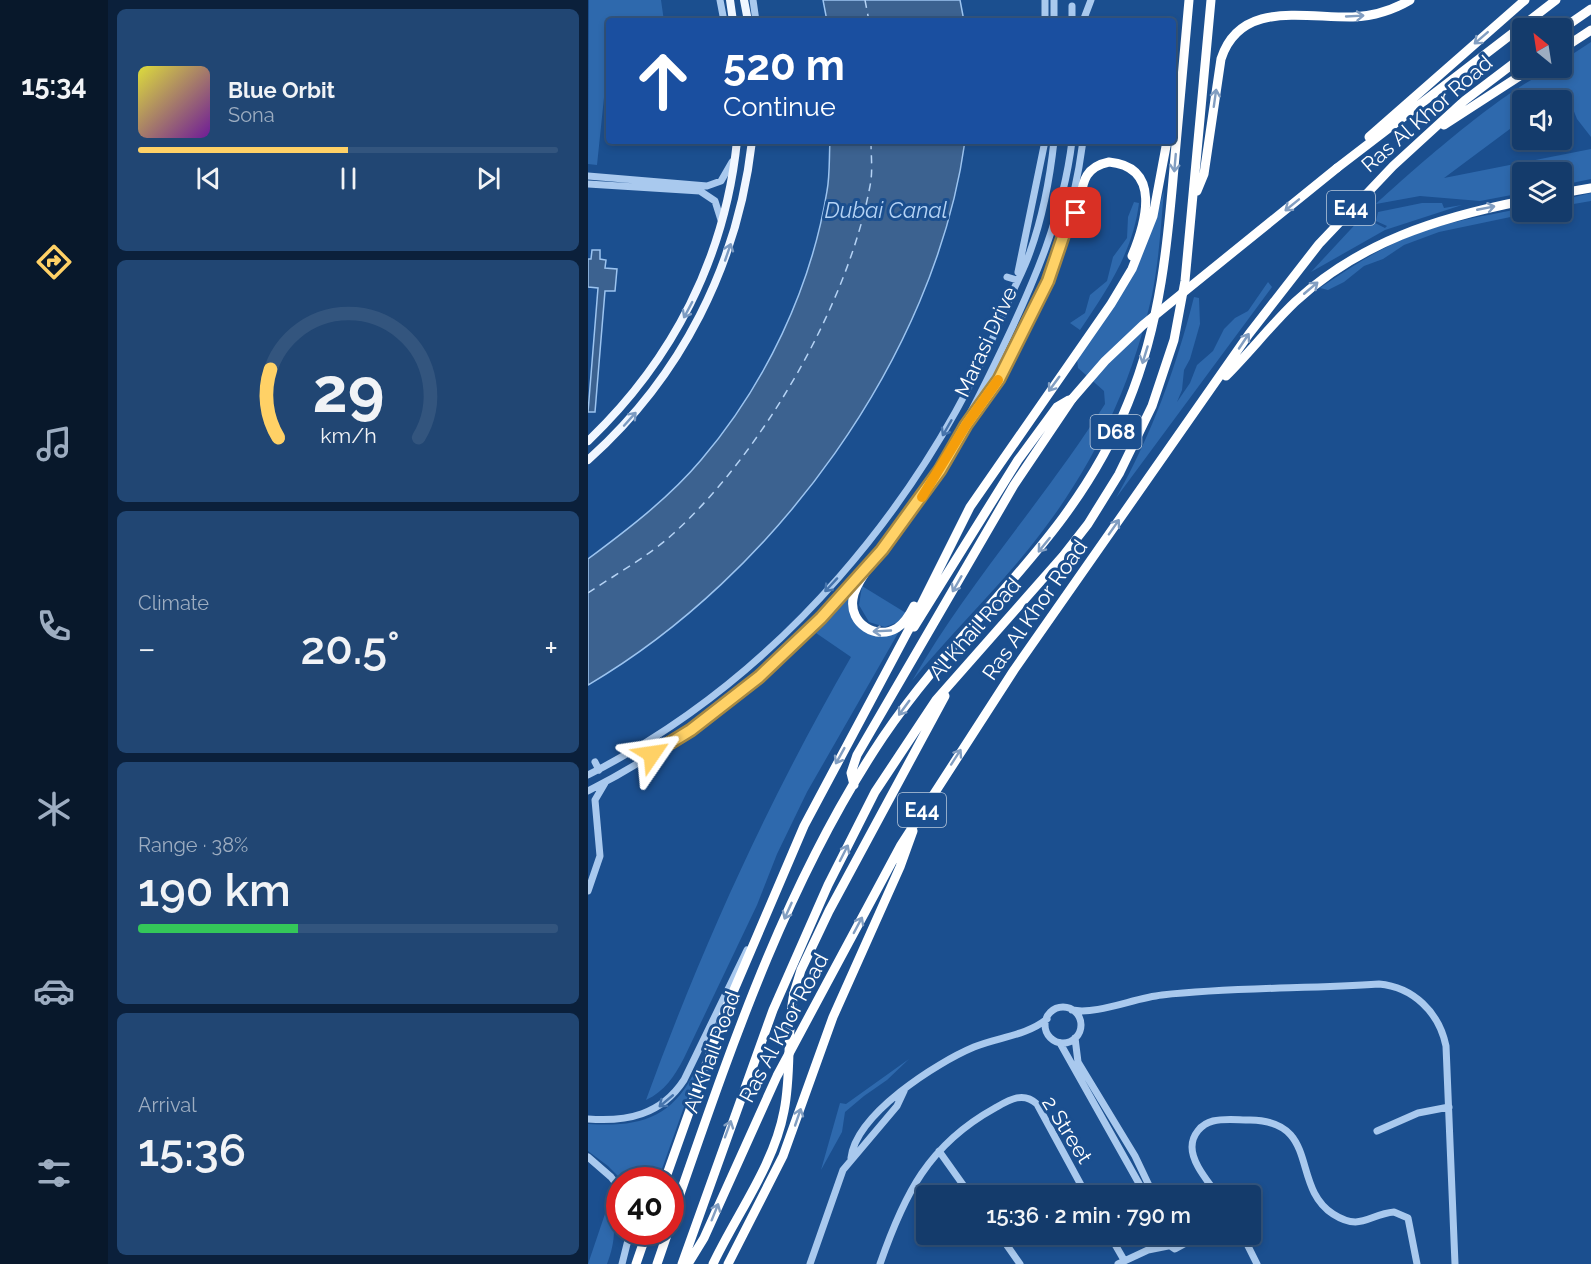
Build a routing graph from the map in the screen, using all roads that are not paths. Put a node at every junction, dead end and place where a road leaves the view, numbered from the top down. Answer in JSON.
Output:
{"nodes":[{"id":1,"x":720,"y":0,"type":"edge"},
{"id":2,"x":730,"y":0,"type":"edge"},
{"id":3,"x":744,"y":0,"type":"edge"},
{"id":4,"x":753,"y":0,"type":"edge"},
{"id":5,"x":1045,"y":0,"type":"edge"},
{"id":6,"x":1054,"y":0,"type":"edge"},
{"id":7,"x":1091,"y":0,"type":"edge"},
{"id":8,"x":1189,"y":0,"type":"edge"},
{"id":9,"x":1211,"y":0,"type":"edge"},
{"id":10,"x":1410,"y":0,"type":"edge"},
{"id":11,"x":1525,"y":0,"type":"edge"},
{"id":12,"x":1556,"y":0,"type":"edge"},
{"id":13,"x":1072,"y":6,"type":"dead end"},
{"id":14,"x":1591,"y":9,"type":"edge"},
{"id":15,"x":1043,"y":16,"type":"edge"},
{"id":16,"x":723,"y":18,"type":"edge"},
{"id":17,"x":733,"y":18,"type":"edge"},
{"id":18,"x":747,"y":18,"type":"edge"},
{"id":19,"x":756,"y":18,"type":"edge"},
{"id":20,"x":1054,"y":18,"type":"edge"},
{"id":21,"x":1072,"y":18,"type":"edge"},
{"id":22,"x":1084,"y":18,"type":"edge"},
{"id":23,"x":1572,"y":22,"type":"edge"},
{"id":24,"x":1591,"y":30,"type":"edge"},
{"id":25,"x":1572,"y":42,"type":"edge"},
{"id":26,"x":1512,"y":64,"type":"edge"},
{"id":27,"x":1517,"y":78,"type":"edge"},
{"id":28,"x":1176,"y":123,"type":"edge"},
{"id":29,"x":1420,"y":142,"type":"junction"},
{"id":30,"x":737,"y":144,"type":"edge"},
{"id":31,"x":752,"y":144,"type":"edge"},
{"id":32,"x":1044,"y":144,"type":"edge"},
{"id":33,"x":1054,"y":144,"type":"edge"},
{"id":34,"x":1072,"y":144,"type":"edge"},
{"id":35,"x":1082,"y":144,"type":"edge"},
{"id":36,"x":1166,"y":144,"type":"edge"},
{"id":37,"x":1175,"y":144,"type":"edge"},
{"id":38,"x":736,"y":154,"type":"junction"},
{"id":39,"x":1337,"y":168,"type":"junction"},
{"id":40,"x":588,"y":176,"type":"edge"},
{"id":41,"x":588,"y":184,"type":"edge"},
{"id":42,"x":1591,"y":188,"type":"edge"},
{"id":43,"x":1572,"y":191,"type":"edge"},
{"id":44,"x":1194,"y":196,"type":"junction"},
{"id":45,"x":1512,"y":203,"type":"edge"},
{"id":46,"x":1068,"y":222,"type":"junction"},
{"id":47,"x":722,"y":226,"type":"junction"},
{"id":48,"x":1007,"y":277,"type":"dead end"},
{"id":49,"x":1017,"y":280,"type":"junction"},
{"id":50,"x":699,"y":320,"type":"junction"},
{"id":51,"x":708,"y":325,"type":"dead end"},
{"id":52,"x":1088,"y":336,"type":"junction"},
{"id":53,"x":1212,"y":390,"type":"junction"},
{"id":54,"x":1072,"y":399,"type":"junction"},
{"id":55,"x":966,"y":425,"type":"junction"},
{"id":56,"x":588,"y":441,"type":"edge"},
{"id":57,"x":588,"y":460,"type":"edge"},
{"id":58,"x":943,"y":558,"type":"junction"},
{"id":59,"x":870,"y":565,"type":"junction"},
{"id":60,"x":1050,"y":571,"type":"joint"},
{"id":61,"x":908,"y":631,"type":"junction"},
{"id":62,"x":951,"y":683,"type":"junction"},
{"id":63,"x":595,"y":762,"type":"dead end"},
{"id":64,"x":599,"y":770,"type":"junction"},
{"id":65,"x":588,"y":775,"type":"edge"},
{"id":66,"x":611,"y":778,"type":"junction"},
{"id":67,"x":854,"y":785,"type":"junction"},
{"id":68,"x":588,"y":790,"type":"edge"},
{"id":69,"x":588,"y":810,"type":"edge"},
{"id":70,"x":595,"y":816,"type":"junction"},
{"id":71,"x":913,"y":825,"type":"junction"},
{"id":72,"x":588,"y":891,"type":"edge"},
{"id":73,"x":753,"y":940,"type":"junction"},
{"id":74,"x":1072,"y":1010,"type":"junction"},
{"id":75,"x":1092,"y":1012,"type":"junction"},
{"id":76,"x":1047,"y":1019,"type":"junction"},
{"id":77,"x":1081,"y":1027,"type":"junction"},
{"id":78,"x":1023,"y":1032,"type":"junction"},
{"id":79,"x":1048,"y":1035,"type":"junction"},
{"id":80,"x":1075,"y":1038,"type":"junction"},
{"id":81,"x":1060,"y":1043,"type":"junction"},
{"id":82,"x":904,"y":1091,"type":"junction"},
{"id":83,"x":1449,"y":1107,"type":"junction"},
{"id":84,"x":878,"y":1112,"type":"junction"},
{"id":85,"x":887,"y":1118,"type":"junction"},
{"id":86,"x":588,"y":1119,"type":"edge"},
{"id":87,"x":1377,"y":1131,"type":"dead end"},
{"id":88,"x":939,"y":1151,"type":"junction"},
{"id":89,"x":1135,"y":1156,"type":"junction"},
{"id":90,"x":588,"y":1157,"type":"edge"},
{"id":91,"x":851,"y":1158,"type":"junction"},
{"id":92,"x":1126,"y":1161,"type":"junction"},
{"id":93,"x":669,"y":1167,"type":"edge"},
{"id":94,"x":606,"y":1172,"type":"edge"},
{"id":95,"x":684,"y":1184,"type":"edge"},
{"id":96,"x":963,"y":1185,"type":"edge"},
{"id":97,"x":1081,"y":1185,"type":"edge"},
{"id":98,"x":1140,"y":1185,"type":"edge"},
{"id":99,"x":1149,"y":1185,"type":"edge"},
{"id":100,"x":1211,"y":1185,"type":"edge"},
{"id":101,"x":627,"y":1245,"type":"edge"},
{"id":102,"x":643,"y":1245,"type":"edge"},
{"id":103,"x":664,"y":1245,"type":"edge"},
{"id":104,"x":1007,"y":1245,"type":"edge"},
{"id":105,"x":1114,"y":1245,"type":"edge"},
{"id":106,"x":1153,"y":1245,"type":"edge"},
{"id":107,"x":1182,"y":1245,"type":"edge"},
{"id":108,"x":1248,"y":1245,"type":"edge"},
{"id":109,"x":1168,"y":1246,"type":"joint"},
{"id":110,"x":1148,"y":1250,"type":"junction"},
{"id":111,"x":1121,"y":1262,"type":"edge"},
{"id":112,"x":622,"y":1264,"type":"edge"},
{"id":113,"x":636,"y":1264,"type":"edge"},
{"id":114,"x":657,"y":1264,"type":"edge"},
{"id":115,"x":682,"y":1264,"type":"edge"},
{"id":116,"x":688,"y":1264,"type":"edge"},
{"id":117,"x":713,"y":1264,"type":"edge"},
{"id":118,"x":728,"y":1264,"type":"edge"},
{"id":119,"x":810,"y":1264,"type":"edge"},
{"id":120,"x":880,"y":1264,"type":"edge"},
{"id":121,"x":1020,"y":1264,"type":"edge"},
{"id":122,"x":1257,"y":1264,"type":"edge"},
{"id":123,"x":1417,"y":1264,"type":"edge"},
{"id":124,"x":1455,"y":1264,"type":"edge"}],
"edges":[{"from":1,"to":16,"type":"street"},
{"from":2,"to":17,"type":"main road"},
{"from":3,"to":18,"type":"main road"},
{"from":4,"to":19,"type":"street"},
{"from":5,"to":15,"type":"street"},
{"from":6,"to":20,"type":"street"},
{"from":7,"to":22,"type":"street"},
{"from":8,"to":28,"type":"highway","name":"Al Khail Road","number":"D68"},
{"from":9,"to":44,"type":"highway","name":"Al Khail Road","number":"D68"},
{"from":44,"to":10,"type":"highway","one_way":true},
{"from":11,"to":39,"type":"highway","one_way":true},
{"from":12,"to":39,"type":"highway","name":"Ras Al Khor Road","number":"E44"},
{"from":13,"to":21,"type":"street"},
{"from":14,"to":23,"type":"highway"},
{"from":24,"to":25,"type":"highway"},
{"from":26,"to":29,"type":"highway","name":"Ras Al Khor Road","number":"E44"},
{"from":27,"to":29,"type":"highway"},
{"from":53,"to":29,"type":"highway","name":"Ras Al Khor Road","number":"E44","one_way":true},
{"from":30,"to":38,"type":"main road"},
{"from":50,"to":31,"type":"main road","one_way":true},
{"from":32,"to":49,"type":"street"},
{"from":33,"to":49,"type":"street","name":"Marasi Drive"},
{"from":34,"to":55,"type":"street","name":"Marasi Drive"},
{"from":35,"to":46,"type":"street"},
{"from":36,"to":52,"type":"highway"},
{"from":37,"to":67,"type":"highway","name":"Al Khail Road","number":"D68","one_way":true},
{"from":38,"to":40,"type":"street"},
{"from":38,"to":47,"type":"main road"},
{"from":39,"to":54,"type":"highway","name":"Ras Al Khor Road","number":"E44","one_way":true,"bridge":true},
{"from":41,"to":47,"type":"street"},
{"from":42,"to":43,"type":"highway"},
{"from":44,"to":60,"type":"highway","name":"Al Khail Road","number":"D68"},
{"from":53,"to":45,"type":"highway","one_way":true},
{"from":46,"to":52,"type":"highway"},
{"from":46,"to":55,"type":"street"},
{"from":47,"to":56,"type":"main road","one_way":true},
{"from":48,"to":49,"type":"street"},
{"from":49,"to":64,"type":"street","name":"Marasi Drive","one_way":true},
{"from":50,"to":51,"type":"main road"},
{"from":57,"to":50,"type":"main road","one_way":true},
{"from":52,"to":58,"type":"highway","one_way":true},
{"from":71,"to":53,"type":"highway","name":"Ras Al Khor Road","number":"E44","one_way":true},
{"from":54,"to":61,"type":"highway"},
{"from":54,"to":67,"type":"highway","name":"Ras Al Khor Road","number":"E44","one_way":true},
{"from":55,"to":59,"type":"street","name":"Marasi Drive"},
{"from":58,"to":59,"type":"highway","one_way":true},
{"from":58,"to":61,"type":"highway"},
{"from":59,"to":66,"type":"street","name":"Marasi Drive"},
{"from":60,"to":62,"type":"highway","name":"Al Khail Road","number":"E44"},
{"from":61,"to":73,"type":"highway","one_way":true},
{"from":115,"to":62,"type":"highway","name":"Al Khail Road","number":"E44","one_way":true},
{"from":62,"to":117,"type":"highway","bridge":true},
{"from":63,"to":64,"type":"street"},
{"from":64,"to":65,"type":"street","name":"Marasi Drive"},
{"from":66,"to":68,"type":"street","name":"Marasi Drive"},
{"from":66,"to":70,"type":"street"},
{"from":67,"to":95,"type":"highway","name":"Al Khail Road","number":"E44","one_way":true},
{"from":69,"to":70,"type":"street"},
{"from":70,"to":72,"type":"street"},
{"from":116,"to":71,"type":"highway","name":"Ras Al Khor Road","number":"E44","one_way":true},
{"from":118,"to":71,"type":"highway","one_way":true},
{"from":73,"to":86,"type":"street","one_way":true},
{"from":73,"to":93,"type":"highway"},
{"from":74,"to":75,"type":"street"},
{"from":74,"to":76,"type":"street"},
{"from":74,"to":77,"type":"street"},
{"from":75,"to":77,"type":"street"},
{"from":75,"to":83,"type":"street"},
{"from":76,"to":78,"type":"street"},
{"from":76,"to":79,"type":"street"},
{"from":77,"to":80,"type":"street"},
{"from":78,"to":79,"type":"street"},
{"from":78,"to":82,"type":"street"},
{"from":79,"to":81,"type":"street"},
{"from":80,"to":81,"type":"street"},
{"from":80,"to":89,"type":"street"},
{"from":81,"to":92,"type":"street"},
{"from":82,"to":84,"type":"street"},
{"from":82,"to":85,"type":"street"},
{"from":83,"to":87,"type":"street"},
{"from":83,"to":124,"type":"street"},
{"from":84,"to":85,"type":"street"},
{"from":84,"to":91,"type":"street"},
{"from":85,"to":91,"type":"street"},
{"from":88,"to":96,"type":"street"},
{"from":88,"to":97,"type":"street","name":"2 Street"},
{"from":88,"to":120,"type":"street","name":"2 Street"},
{"from":89,"to":92,"type":"street"},
{"from":89,"to":99,"type":"street"},
{"from":90,"to":94,"type":"street"},
{"from":91,"to":119,"type":"street"},
{"from":92,"to":98,"type":"street"},
{"from":100,"to":123,"type":"street"},
{"from":101,"to":112,"type":"street"},
{"from":102,"to":113,"type":"highway"},
{"from":103,"to":114,"type":"highway"},
{"from":104,"to":121,"type":"street"},
{"from":105,"to":111,"type":"street"},
{"from":106,"to":110,"type":"street"},
{"from":107,"to":109,"type":"street"},
{"from":108,"to":122,"type":"street"},
{"from":109,"to":110,"type":"street"},
{"from":110,"to":111,"type":"street"}]}
